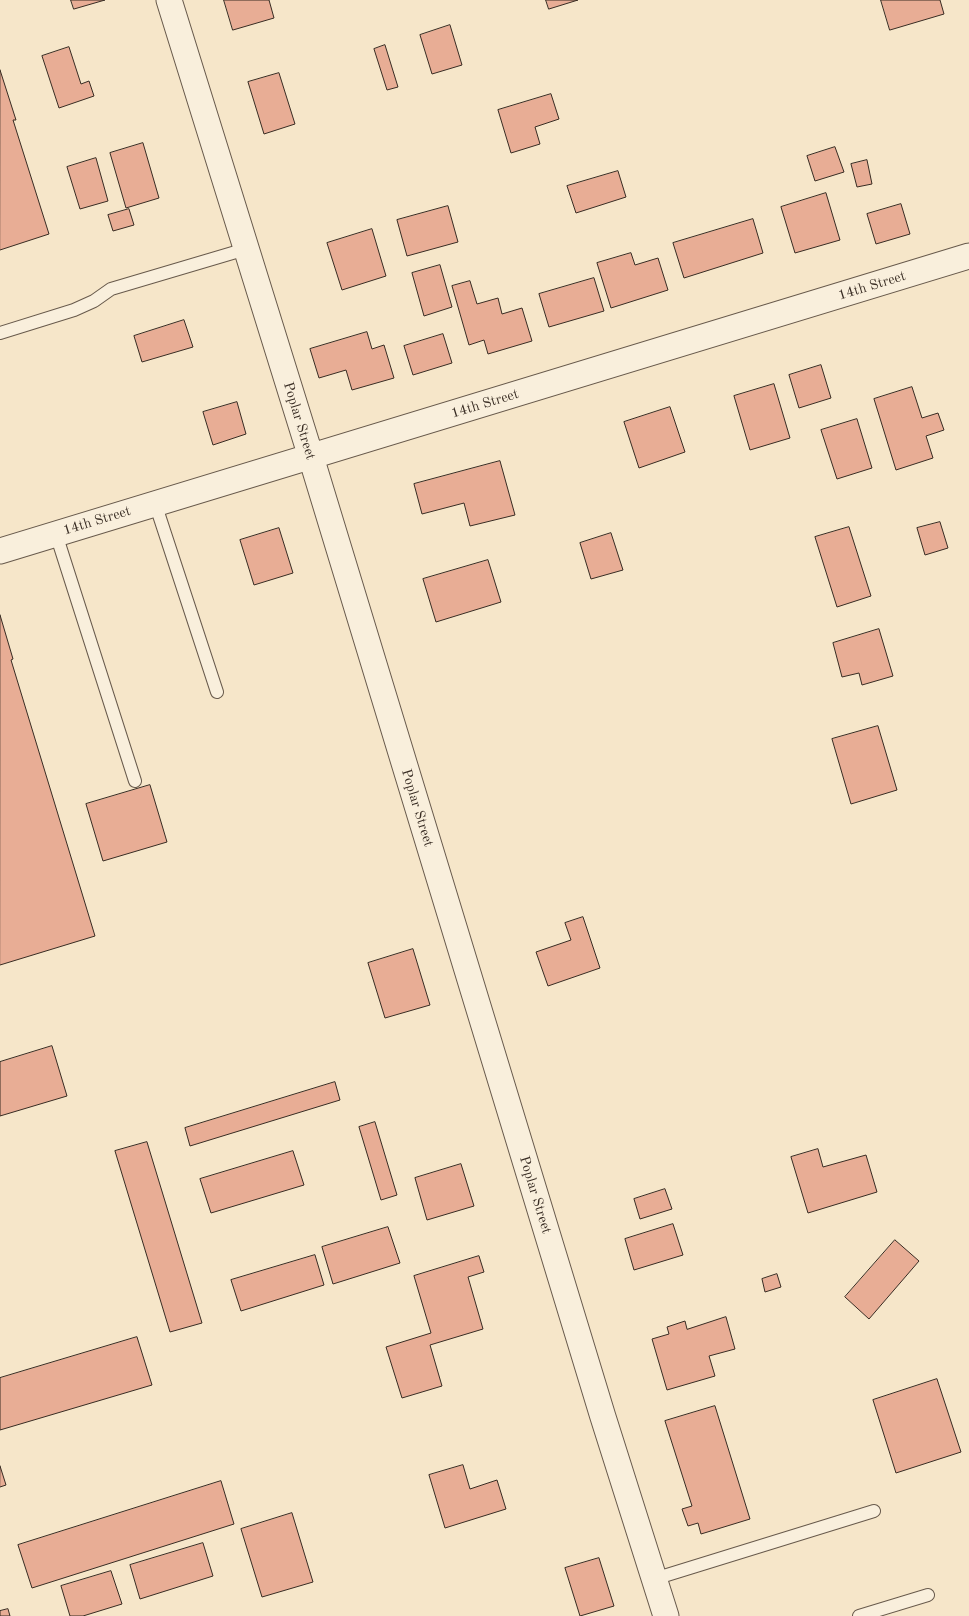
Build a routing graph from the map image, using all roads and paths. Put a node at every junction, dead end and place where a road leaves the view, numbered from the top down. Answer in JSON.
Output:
{"nodes":[{"id":1,"x":169,"y":0,"type":"edge"},
{"id":2,"x":246,"y":249,"type":"junction"},
{"id":3,"x":969,"y":256,"type":"edge"},
{"id":4,"x":0,"y":333,"type":"edge"},
{"id":5,"x":311,"y":458,"type":"junction"},
{"id":6,"x":155,"y":503,"type":"junction"},
{"id":7,"x":56,"y":534,"type":"junction"},
{"id":8,"x":0,"y":552,"type":"edge"},
{"id":9,"x":217,"y":692,"type":"dead end"},
{"id":10,"x":134,"y":781,"type":"dead end"},
{"id":11,"x":874,"y":1511,"type":"dead end"},
{"id":12,"x":654,"y":1578,"type":"junction"},
{"id":13,"x":928,"y":1595,"type":"dead end"},
{"id":14,"x":666,"y":1616,"type":"edge"},
{"id":15,"x":859,"y":1616,"type":"edge"}],
"edges":[{"from":1,"to":2,"type":"street","name":"Poplar Street"},
{"from":2,"to":4,"type":"lane"},
{"from":2,"to":5,"type":"street","name":"Poplar Street"},
{"from":3,"to":5,"type":"street","name":"14th Street"},
{"from":5,"to":6,"type":"street","name":"14th Street"},
{"from":5,"to":12,"type":"street","name":"Poplar Street"},
{"from":6,"to":7,"type":"street","name":"14th Street"},
{"from":6,"to":9,"type":"lane"},
{"from":7,"to":8,"type":"street","name":"14th Street"},
{"from":7,"to":10,"type":"lane"},
{"from":11,"to":12,"type":"lane"},
{"from":12,"to":14,"type":"street","name":"Poplar Street"},
{"from":13,"to":15,"type":"lane"}]}
